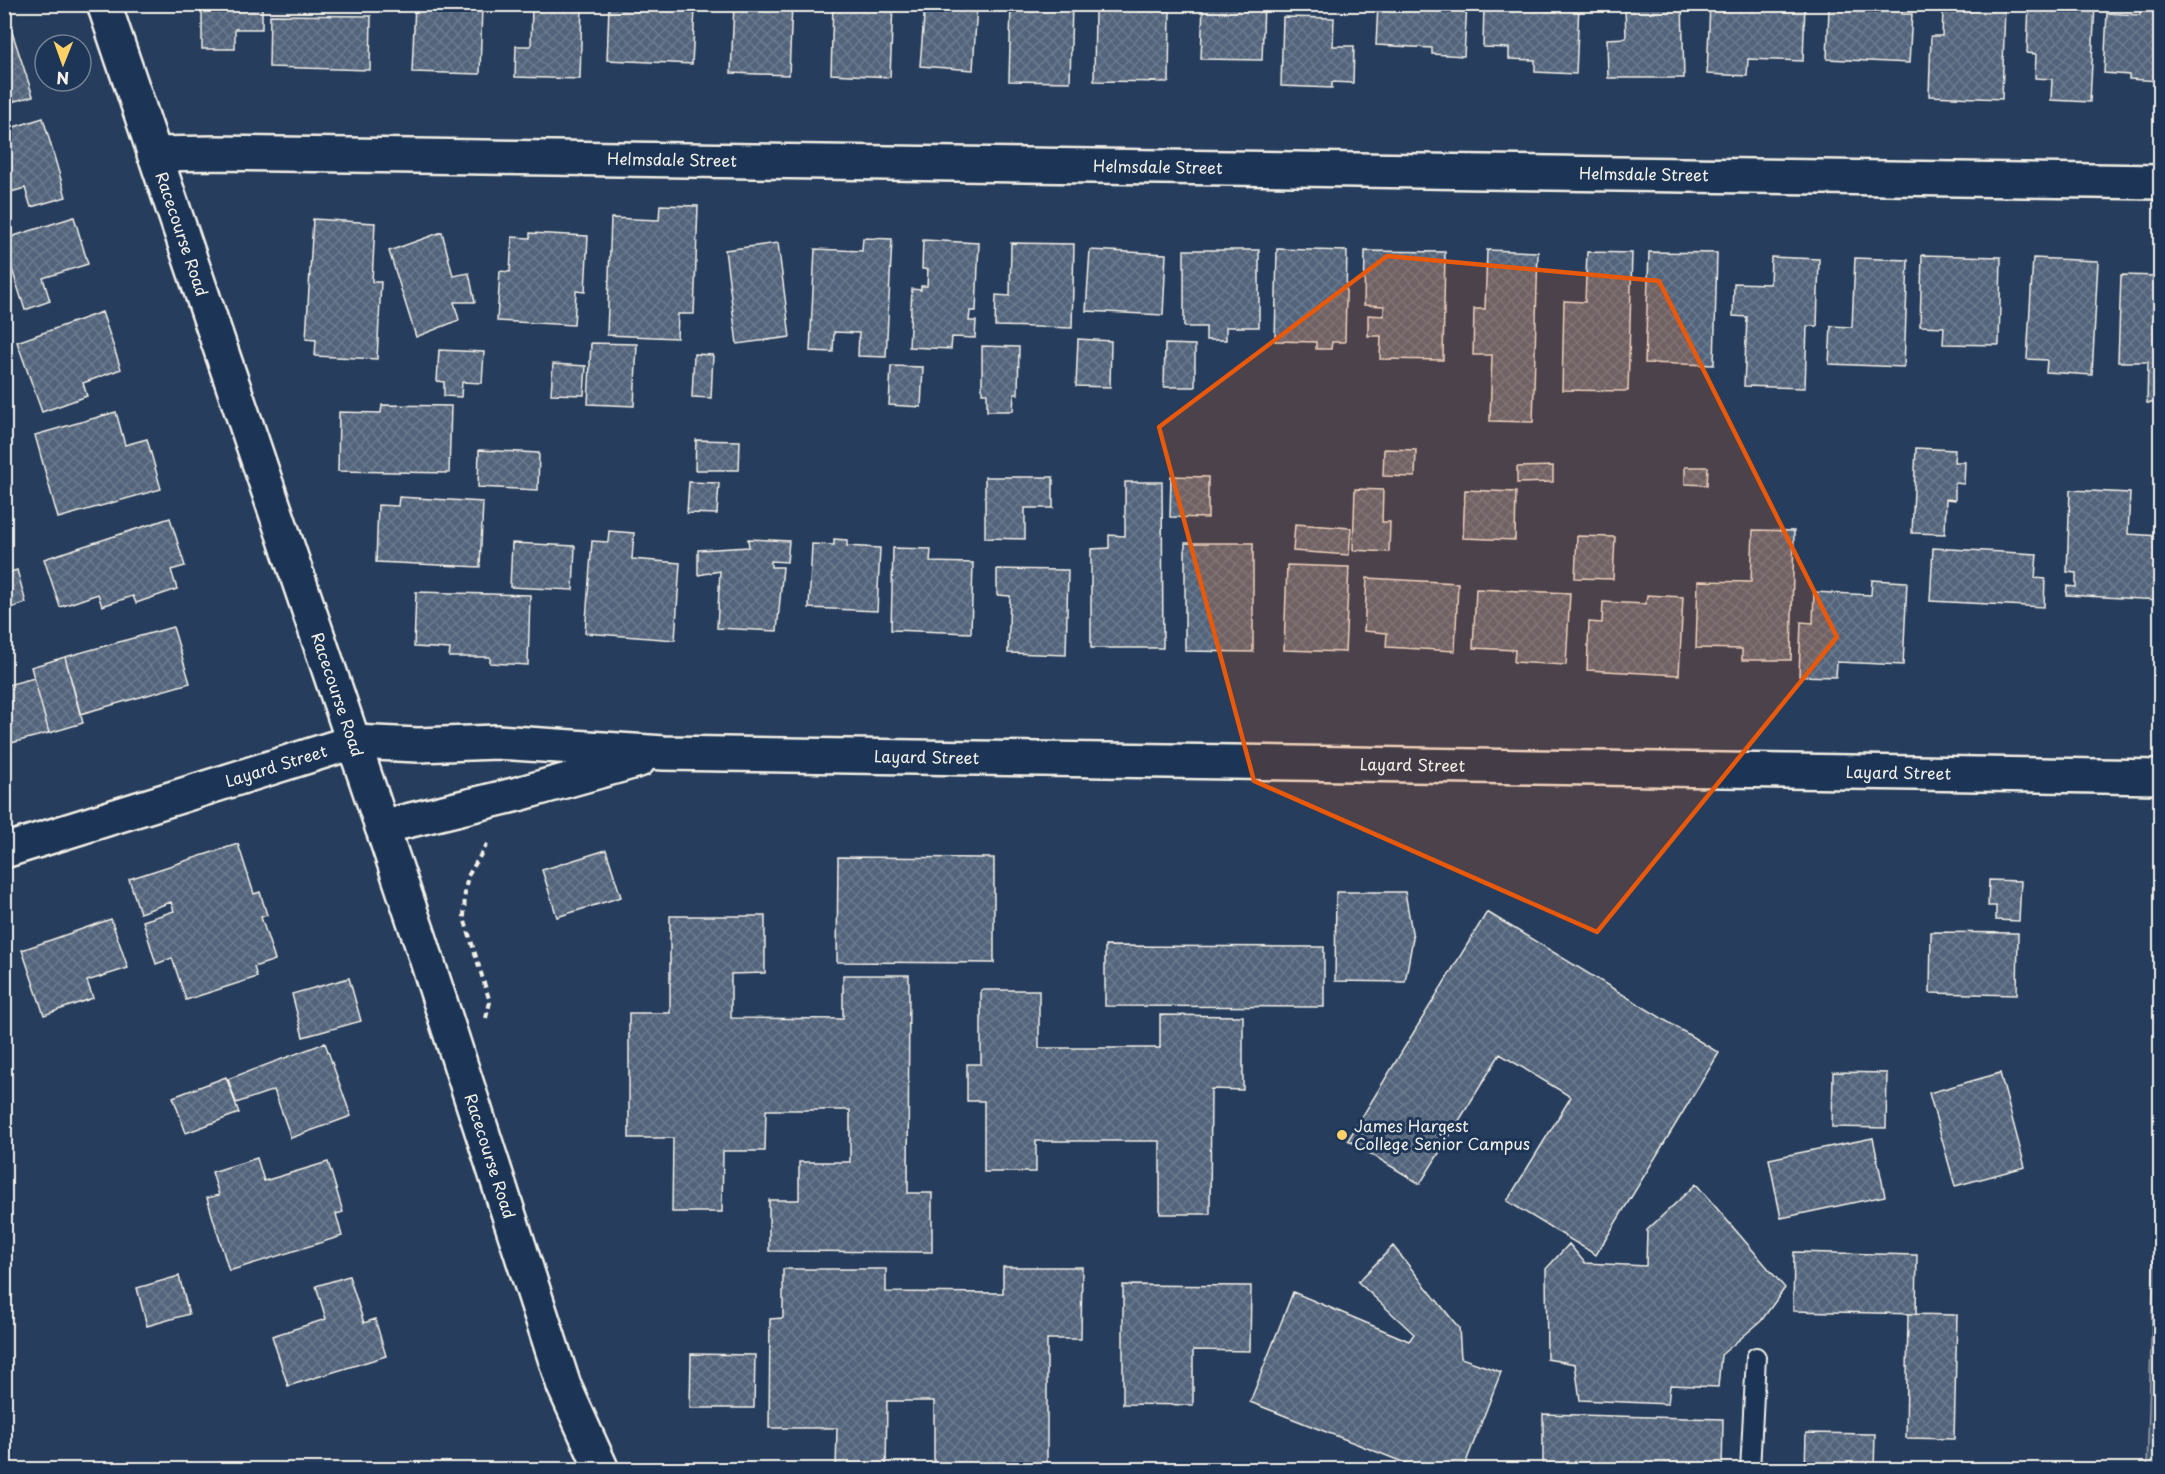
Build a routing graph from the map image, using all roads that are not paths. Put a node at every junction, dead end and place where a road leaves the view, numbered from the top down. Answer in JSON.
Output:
{"nodes":[{"id":1,"x":104,"y":4,"type":"edge"},
{"id":2,"x":154,"y":154,"type":"junction"},
{"id":3,"x":2160,"y":183,"type":"edge"},
{"id":4,"x":353,"y":742,"type":"junction"},
{"id":5,"x":664,"y":753,"type":"junction"},
{"id":6,"x":2160,"y":777,"type":"edge"},
{"id":7,"x":382,"y":827,"type":"junction"},
{"id":8,"x":4,"y":851,"type":"edge"},
{"id":9,"x":1756,"y":1357,"type":"dead end"},
{"id":10,"x":564,"y":1386,"type":"junction"},
{"id":11,"x":578,"y":1470,"type":"edge"},
{"id":12,"x":602,"y":1470,"type":"edge"},
{"id":13,"x":1750,"y":1470,"type":"edge"}],
"edges":[{"from":1,"to":2,"type":"street","name":"Racecourse Road"},
{"from":2,"to":3,"type":"street","name":"Helmsdale Street"},
{"from":2,"to":4,"type":"street","name":"Racecourse Road"},
{"from":4,"to":5,"type":"street","name":"Layard Street"},
{"from":4,"to":7,"type":"street","name":"Racecourse Road"},
{"from":4,"to":8,"type":"street","name":"Layard Street"},
{"from":5,"to":6,"type":"street","name":"Layard Street"},
{"from":5,"to":7,"type":"street","name":"Layard Street"},
{"from":7,"to":10,"type":"street","name":"Racecourse Road"},
{"from":9,"to":13,"type":"lane"},
{"from":10,"to":11,"type":"street","name":"Racecourse Road"},
{"from":10,"to":12,"type":"street","name":"Racecourse Road"}]}
